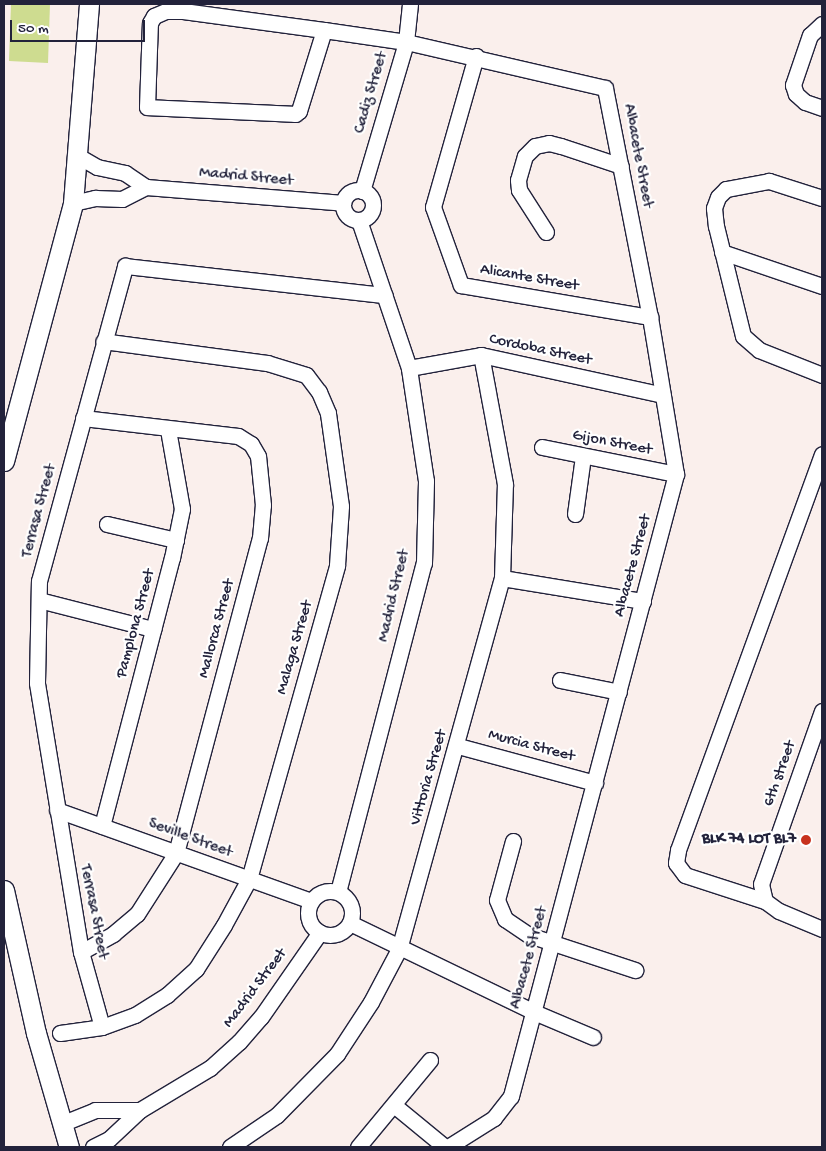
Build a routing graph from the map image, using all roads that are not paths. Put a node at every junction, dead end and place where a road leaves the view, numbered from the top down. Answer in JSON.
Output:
{"nodes":[{"id":1,"x":89,"y":4,"type":"edge"},
{"id":2,"x":410,"y":4,"type":"edge"},
{"id":3,"x":822,"y":24,"type":"edge"},
{"id":4,"x":324,"y":30,"type":"junction"},
{"id":5,"x":406,"y":42,"type":"junction"},
{"id":6,"x":476,"y":56,"type":"junction"},
{"id":7,"x":822,"y":108,"type":"edge"},
{"id":8,"x":78,"y":156,"type":"junction"},
{"id":9,"x":621,"y":166,"type":"junction"},
{"id":10,"x":146,"y":187,"type":"junction"},
{"id":11,"x":362,"y":191,"type":"junction"},
{"id":12,"x":822,"y":198,"type":"edge"},
{"id":13,"x":73,"y":203,"type":"junction"},
{"id":14,"x":343,"y":203,"type":"junction"},
{"id":15,"x":359,"y":220,"type":"junction"},
{"id":16,"x":546,"y":232,"type":"dead end"},
{"id":17,"x":722,"y":252,"type":"junction"},
{"id":18,"x":822,"y":286,"type":"edge"},
{"id":19,"x":384,"y":295,"type":"junction"},
{"id":20,"x":650,"y":317,"type":"junction"},
{"id":21,"x":103,"y":341,"type":"junction"},
{"id":22,"x":481,"y":355,"type":"junction"},
{"id":23,"x":409,"y":368,"type":"junction"},
{"id":24,"x":822,"y":376,"type":"edge"},
{"id":25,"x":664,"y":395,"type":"junction"},
{"id":26,"x":83,"y":418,"type":"junction"},
{"id":27,"x":168,"y":430,"type":"junction"},
{"id":28,"x":542,"y":447,"type":"dead end"},
{"id":29,"x":822,"y":454,"type":"edge"},
{"id":30,"x":583,"y":456,"type":"junction"},
{"id":31,"x":4,"y":461,"type":"edge"},
{"id":32,"x":676,"y":474,"type":"junction"},
{"id":33,"x":576,"y":514,"type":"dead end"},
{"id":34,"x":107,"y":524,"type":"dead end"},
{"id":35,"x":176,"y":540,"type":"junction"},
{"id":36,"x":502,"y":578,"type":"junction"},
{"id":37,"x":39,"y":600,"type":"junction"},
{"id":38,"x":643,"y":600,"type":"junction"},
{"id":39,"x":153,"y":629,"type":"junction"},
{"id":40,"x":560,"y":680,"type":"dead end"},
{"id":41,"x":619,"y":692,"type":"junction"},
{"id":42,"x":822,"y":712,"type":"edge"},
{"id":43,"x":458,"y":746,"type":"junction"},
{"id":44,"x":595,"y":783,"type":"junction"},
{"id":45,"x":57,"y":810,"type":"junction"},
{"id":46,"x":102,"y":826,"type":"junction"},
{"id":47,"x":513,"y":841,"type":"dead end"},
{"id":48,"x":176,"y":853,"type":"junction"},
{"id":49,"x":249,"y":879,"type":"junction"},
{"id":50,"x":4,"y":890,"type":"edge"},
{"id":51,"x":338,"y":892,"type":"junction"},
{"id":52,"x":311,"y":901,"type":"junction"},
{"id":53,"x":765,"y":901,"type":"junction"},
{"id":54,"x":350,"y":923,"type":"junction"},
{"id":55,"x":822,"y":929,"type":"edge"},
{"id":56,"x":320,"y":932,"type":"junction"},
{"id":57,"x":552,"y":943,"type":"junction"},
{"id":58,"x":399,"y":949,"type":"junction"},
{"id":59,"x":81,"y":952,"type":"junction"},
{"id":60,"x":636,"y":970,"type":"dead end"},
{"id":61,"x":534,"y":1012,"type":"junction"},
{"id":62,"x":102,"y":1027,"type":"junction"},
{"id":63,"x":60,"y":1033,"type":"dead end"},
{"id":64,"x":593,"y":1037,"type":"dead end"},
{"id":65,"x":430,"y":1060,"type":"dead end"},
{"id":66,"x":395,"y":1106,"type":"junction"},
{"id":67,"x":140,"y":1110,"type":"junction"},
{"id":68,"x":61,"y":1124,"type":"junction"},
{"id":69,"x":69,"y":1147,"type":"edge"},
{"id":70,"x":93,"y":1147,"type":"edge"},
{"id":71,"x":230,"y":1147,"type":"edge"},
{"id":72,"x":358,"y":1147,"type":"edge"},
{"id":73,"x":447,"y":1147,"type":"edge"}],
"edges":[{"from":1,"to":8,"type":"street"},
{"from":2,"to":5,"type":"street","name":"Cadiz Street"},
{"from":3,"to":7,"type":"street"},
{"from":4,"to":4,"type":"street"},
{"from":4,"to":5,"type":"street"},
{"from":5,"to":6,"type":"street"},
{"from":5,"to":11,"type":"street","name":"Cadiz Street"},
{"from":6,"to":9,"type":"street","name":"Albacete Street"},
{"from":6,"to":20,"type":"street","name":"Alicante Street"},
{"from":8,"to":10,"type":"street"},
{"from":8,"to":13,"type":"street"},
{"from":9,"to":16,"type":"street"},
{"from":9,"to":20,"type":"street","name":"Albacete Street"},
{"from":10,"to":13,"type":"street"},
{"from":10,"to":14,"type":"street","name":"Madrid Street"},
{"from":11,"to":14,"type":"street"},
{"from":11,"to":15,"type":"street"},
{"from":12,"to":17,"type":"street"},
{"from":13,"to":31,"type":"street"},
{"from":14,"to":15,"type":"street"},
{"from":15,"to":19,"type":"street","name":"Madrid Street"},
{"from":17,"to":18,"type":"street"},
{"from":17,"to":24,"type":"street"},
{"from":19,"to":21,"type":"street","name":"Terrasa Street"},
{"from":19,"to":23,"type":"street","name":"Madrid Street"},
{"from":20,"to":25,"type":"street","name":"Albacete Street"},
{"from":21,"to":26,"type":"street","name":"Terrasa Street"},
{"from":21,"to":49,"type":"street","name":"Malaga Street"},
{"from":22,"to":23,"type":"street","name":"Cordoba Street"},
{"from":22,"to":25,"type":"street","name":"Cordoba Street"},
{"from":22,"to":36,"type":"street","name":"Vittoria Street"},
{"from":23,"to":51,"type":"street","name":"Madrid Street"},
{"from":25,"to":32,"type":"street","name":"Albacete Street"},
{"from":26,"to":27,"type":"street","name":"Mallorca Street"},
{"from":26,"to":37,"type":"street","name":"Terrasa Street"},
{"from":27,"to":35,"type":"street","name":"Pamplona Street"},
{"from":27,"to":48,"type":"street","name":"Mallorca Street"},
{"from":28,"to":30,"type":"street","name":"Gijon Street"},
{"from":29,"to":53,"type":"street"},
{"from":30,"to":32,"type":"street","name":"Gijon Street"},
{"from":30,"to":33,"type":"street"},
{"from":32,"to":38,"type":"street","name":"Albacete Street"},
{"from":34,"to":35,"type":"street"},
{"from":35,"to":39,"type":"street","name":"Pamplona Street"},
{"from":36,"to":38,"type":"street"},
{"from":36,"to":43,"type":"street","name":"Vittoria Street"},
{"from":37,"to":39,"type":"street"},
{"from":37,"to":45,"type":"street","name":"Terrasa Street"},
{"from":38,"to":41,"type":"street","name":"Albacete Street"},
{"from":39,"to":46,"type":"street","name":"Pamplona Street"},
{"from":40,"to":41,"type":"street"},
{"from":41,"to":44,"type":"street","name":"Albacete Street"},
{"from":42,"to":53,"type":"street","name":"6th street"},
{"from":43,"to":44,"type":"street","name":"Murcia Street"},
{"from":43,"to":58,"type":"street","name":"Vittoria Street"},
{"from":44,"to":57,"type":"street","name":"Albacete Street"},
{"from":45,"to":46,"type":"street","name":"Seville Street"},
{"from":45,"to":59,"type":"street","name":"Terrasa Street"},
{"from":46,"to":48,"type":"street","name":"Seville Street"},
{"from":47,"to":57,"type":"street"},
{"from":48,"to":49,"type":"street","name":"Seville Street"},
{"from":48,"to":59,"type":"street","name":"Mallorca Street"},
{"from":49,"to":52,"type":"street","name":"Seville Street"},
{"from":49,"to":62,"type":"street","name":"Malaga Street"},
{"from":50,"to":68,"type":"street"},
{"from":51,"to":52,"type":"street"},
{"from":51,"to":54,"type":"street"},
{"from":52,"to":56,"type":"street"},
{"from":53,"to":55,"type":"street"},
{"from":54,"to":56,"type":"street"},
{"from":54,"to":58,"type":"street"},
{"from":56,"to":67,"type":"street","name":"Madrid Street"},
{"from":57,"to":60,"type":"street"},
{"from":57,"to":61,"type":"street","name":"Albacete Street"},
{"from":58,"to":61,"type":"street"},
{"from":58,"to":71,"type":"street","name":"Vittoria Street"},
{"from":59,"to":62,"type":"street","name":"Terrasa Street"},
{"from":61,"to":64,"type":"street"},
{"from":61,"to":73,"type":"street","name":"Albacete Street"},
{"from":62,"to":63,"type":"street","name":"Malaga Street"},
{"from":65,"to":66,"type":"street"},
{"from":66,"to":72,"type":"street"},
{"from":66,"to":73,"type":"street"},
{"from":67,"to":68,"type":"street"},
{"from":67,"to":70,"type":"street","name":"Madrid Street"},
{"from":68,"to":69,"type":"street"}]}
